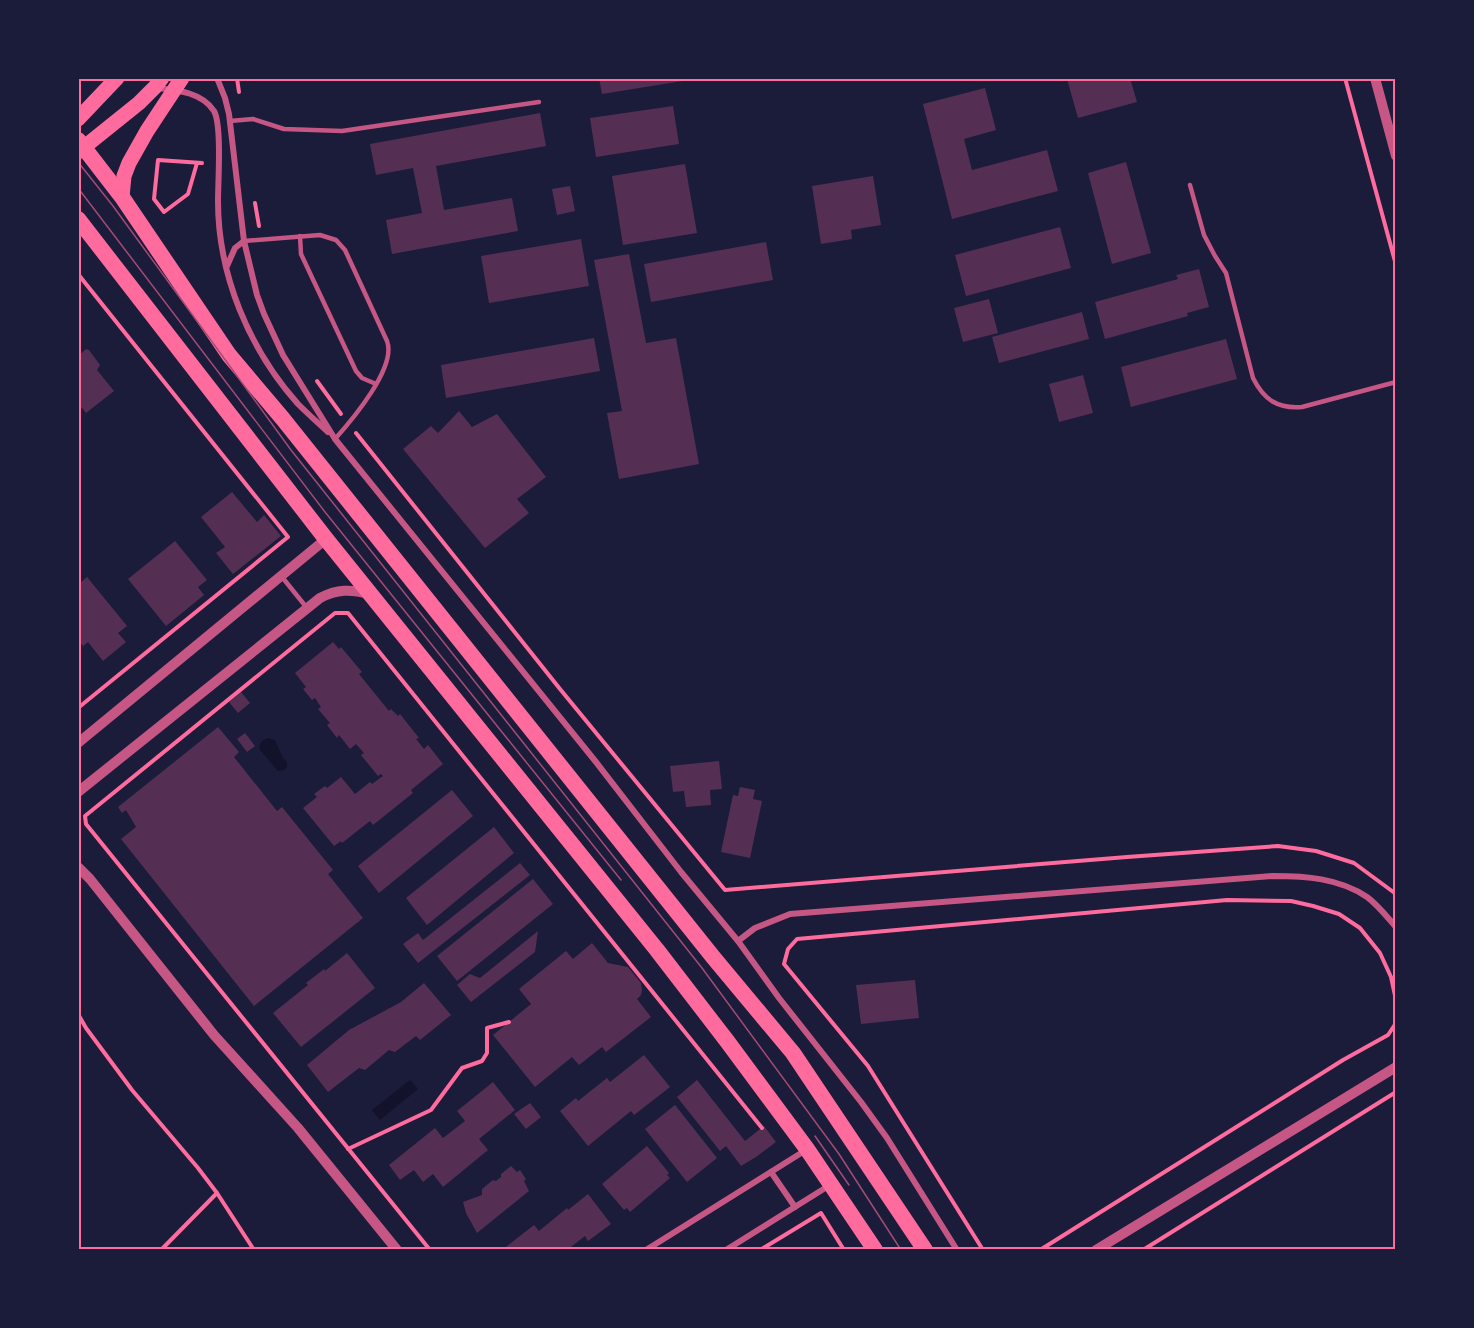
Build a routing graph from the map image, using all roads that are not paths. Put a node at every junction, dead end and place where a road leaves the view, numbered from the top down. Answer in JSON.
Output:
{"nodes":[{"id":1,"x":117,"y":78,"type":"edge"},
{"id":2,"x":217,"y":78,"type":"edge"},
{"id":3,"x":1374,"y":78,"type":"edge"},
{"id":4,"x":159,"y":83,"type":"edge"},
{"id":5,"x":178,"y":84,"type":"edge"},
{"id":6,"x":539,"y":102,"type":"dead end"},
{"id":7,"x":78,"y":119,"type":"edge"},
{"id":8,"x":230,"y":121,"type":"junction"},
{"id":9,"x":217,"y":122,"type":"junction"},
{"id":10,"x":80,"y":146,"type":"edge"},
{"id":11,"x":1396,"y":156,"type":"edge"},
{"id":12,"x":1190,"y":185,"type":"dead end"},
{"id":13,"x":122,"y":197,"type":"junction"},
{"id":14,"x":78,"y":219,"type":"edge"},
{"id":15,"x":300,"y":236,"type":"junction"},
{"id":16,"x":243,"y":241,"type":"junction"},
{"id":17,"x":227,"y":267,"type":"junction"},
{"id":18,"x":1396,"y":382,"type":"edge"},
{"id":19,"x":376,"y":384,"type":"junction"},
{"id":20,"x":335,"y":439,"type":"junction"},
{"id":21,"x":326,"y":538,"type":"junction"},
{"id":22,"x":280,"y":575,"type":"junction"},
{"id":23,"x":373,"y":595,"type":"junction"},
{"id":24,"x":307,"y":608,"type":"junction"},
{"id":25,"x":78,"y":743,"type":"edge"},
{"id":26,"x":78,"y":792,"type":"edge"},
{"id":27,"x":78,"y":855,"type":"edge"},
{"id":28,"x":78,"y":867,"type":"edge"},
{"id":29,"x":90,"y":879,"type":"junction"},
{"id":30,"x":1396,"y":927,"type":"edge"},
{"id":31,"x":738,"y":941,"type":"junction"},
{"id":32,"x":1396,"y":1067,"type":"edge"},
{"id":33,"x":807,"y":1149,"type":"junction"},
{"id":34,"x":771,"y":1172,"type":"junction"},
{"id":35,"x":831,"y":1185,"type":"junction"},
{"id":36,"x":795,"y":1208,"type":"junction"},
{"id":37,"x":397,"y":1250,"type":"edge"},
{"id":38,"x":646,"y":1250,"type":"edge"},
{"id":39,"x":726,"y":1250,"type":"edge"},
{"id":40,"x":875,"y":1250,"type":"edge"},
{"id":41,"x":925,"y":1250,"type":"edge"},
{"id":42,"x":957,"y":1250,"type":"edge"},
{"id":43,"x":1096,"y":1250,"type":"edge"}],
"edges":[{"from":1,"to":7,"type":"main road"},
{"from":2,"to":8,"type":"street"},
{"from":3,"to":11,"type":"street"},
{"from":4,"to":5,"type":"street"},
{"from":4,"to":10,"type":"main road"},
{"from":5,"to":9,"type":"street"},
{"from":5,"to":13,"type":"main road"},
{"from":6,"to":8,"type":"lane"},
{"from":8,"to":9,"type":"street"},
{"from":8,"to":16,"type":"street"},
{"from":9,"to":17,"type":"street"},
{"from":10,"to":13,"type":"highway"},
{"from":12,"to":18,"type":"lane"},
{"from":13,"to":41,"type":"highway"},
{"from":14,"to":21,"type":"highway"},
{"from":15,"to":16,"type":"lane"},
{"from":15,"to":19,"type":"lane"},
{"from":15,"to":19,"type":"lane"},
{"from":16,"to":17,"type":"street"},
{"from":16,"to":20,"type":"street"},
{"from":17,"to":20,"type":"street"},
{"from":19,"to":20,"type":"lane"},
{"from":20,"to":31,"type":"street"},
{"from":21,"to":22,"type":"street"},
{"from":21,"to":23,"type":"highway"},
{"from":22,"to":24,"type":"lane"},
{"from":22,"to":25,"type":"street"},
{"from":23,"to":24,"type":"street"},
{"from":23,"to":33,"type":"highway"},
{"from":24,"to":26,"type":"street"},
{"from":27,"to":29,"type":"street"},
{"from":28,"to":29,"type":"street"},
{"from":29,"to":37,"type":"street"},
{"from":30,"to":31,"type":"street"},
{"from":31,"to":42,"type":"street"},
{"from":32,"to":43,"type":"street"},
{"from":33,"to":34,"type":"street"},
{"from":33,"to":35,"type":"highway"},
{"from":34,"to":36,"type":"street"},
{"from":34,"to":38,"type":"street"},
{"from":35,"to":36,"type":"street"},
{"from":35,"to":40,"type":"highway"},
{"from":36,"to":39,"type":"street"}]}
